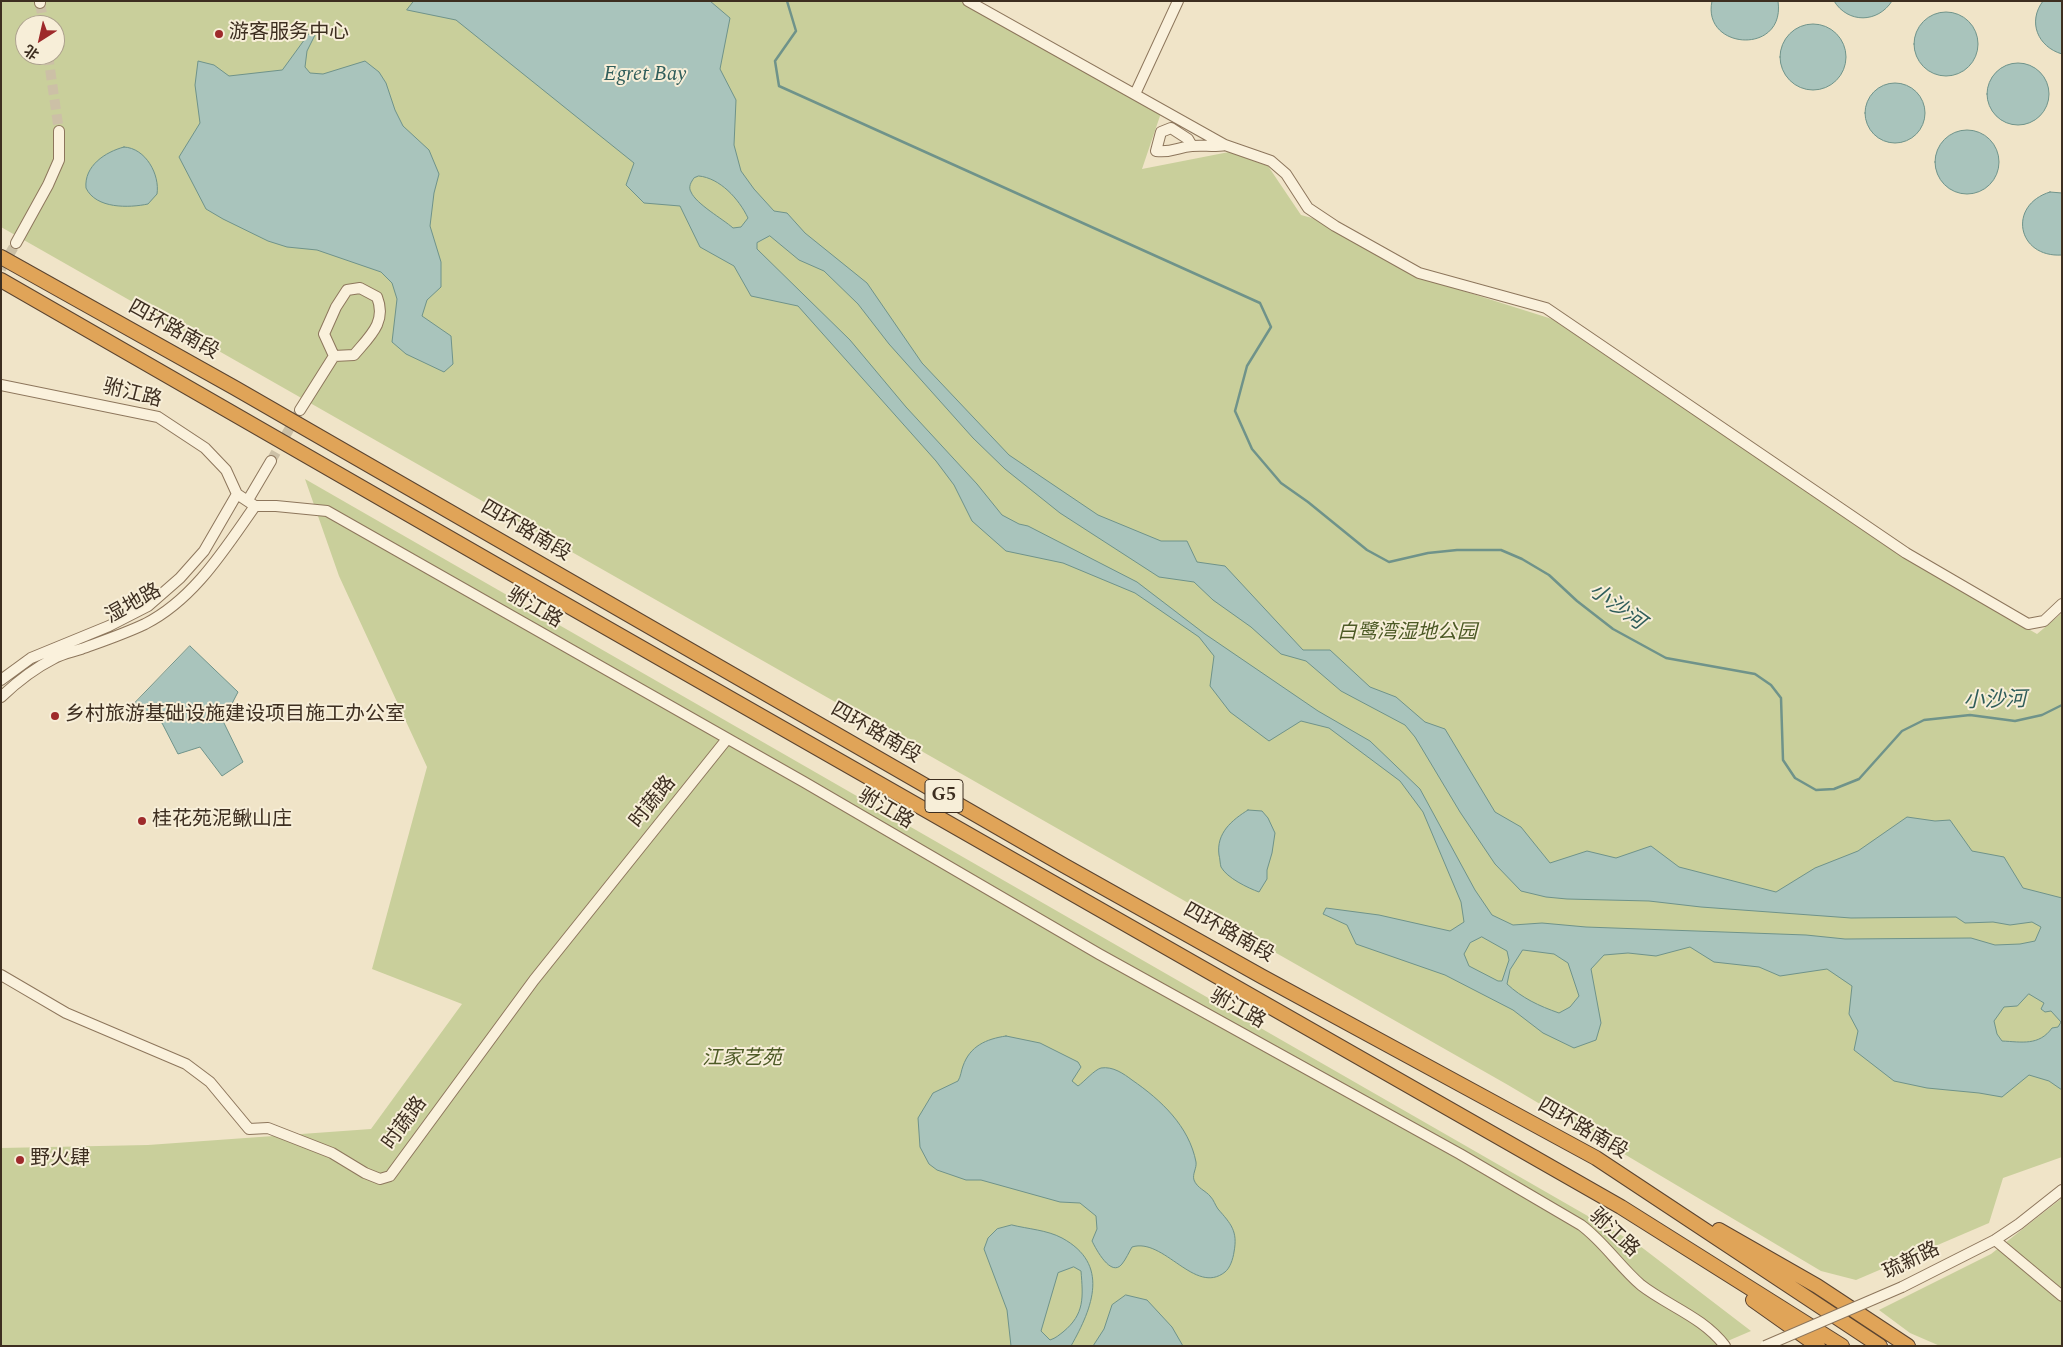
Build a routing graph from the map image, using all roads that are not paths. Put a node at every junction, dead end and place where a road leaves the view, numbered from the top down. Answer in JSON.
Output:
{"nodes":[{"id":1,"x":968,"y":1,"type":"edge"},
{"id":2,"x":1178,"y":1,"type":"edge"},
{"id":3,"x":1135,"y":94,"type":"junction"},
{"id":4,"x":59,"y":131,"type":"tunnel mouth"},
{"id":5,"x":1225,"y":145,"type":"junction"},
{"id":6,"x":1192,"y":146,"type":"dead end"},
{"id":7,"x":16,"y":243,"type":"tunnel mouth"},
{"id":8,"x":1,"y":257,"type":"edge"},
{"id":9,"x":1,"y":280,"type":"edge"},
{"id":10,"x":334,"y":356,"type":"junction"},
{"id":11,"x":1,"y":385,"type":"edge"},
{"id":12,"x":300,"y":410,"type":"tunnel mouth"},
{"id":13,"x":271,"y":461,"type":"tunnel mouth"},
{"id":14,"x":238,"y":494,"type":"junction"},
{"id":15,"x":251,"y":503,"type":"junction"},
{"id":16,"x":2062,"y":604,"type":"edge"},
{"id":17,"x":1,"y":680,"type":"edge"},
{"id":18,"x":1,"y":698,"type":"edge"},
{"id":19,"x":727,"y":740,"type":"junction"},
{"id":20,"x":1,"y":975,"type":"edge"},
{"id":21,"x":1596,"y":1158,"type":"junction"},
{"id":22,"x":2062,"y":1190,"type":"edge"},
{"id":23,"x":1622,"y":1207,"type":"junction"},
{"id":24,"x":1995,"y":1240,"type":"junction"},
{"id":25,"x":2062,"y":1296,"type":"edge"},
{"id":26,"x":1725,"y":1346,"type":"edge"},
{"id":27,"x":1765,"y":1346,"type":"edge"},
{"id":28,"x":1818,"y":1346,"type":"edge"},
{"id":29,"x":1842,"y":1346,"type":"edge"},
{"id":30,"x":1880,"y":1346,"type":"edge"},
{"id":31,"x":1908,"y":1346,"type":"edge"}],
"edges":[{"from":1,"to":3,"type":"street"},
{"from":2,"to":3,"type":"street"},
{"from":3,"to":5,"type":"street"},
{"from":4,"to":7,"type":"street"},
{"from":5,"to":6,"type":"street"},
{"from":5,"to":16,"type":"street"},
{"from":8,"to":21,"type":"highway","name":"四环路南段","number":"G5"},
{"from":9,"to":23,"type":"highway","name":"四环路南段","number":"G5"},
{"from":10,"to":10,"type":"street"},
{"from":10,"to":12,"type":"street"},
{"from":11,"to":14,"type":"street","name":"驸江路"},
{"from":13,"to":15,"type":"street","name":"湿地路"},
{"from":14,"to":15,"type":"street","name":"驸江路"},
{"from":14,"to":17,"type":"street","name":"湿地路"},
{"from":15,"to":18,"type":"street","name":"湿地路"},
{"from":15,"to":19,"type":"street","name":"驸江路"},
{"from":19,"to":20,"type":"street","name":"时蔬路"},
{"from":19,"to":26,"type":"street","name":"驸江路"},
{"from":21,"to":30,"type":"highway","name":"四环路南段","number":"G5"},
{"from":21,"to":31,"type":"highway"},
{"from":22,"to":24,"type":"street","name":"琉新路"},
{"from":23,"to":28,"type":"highway"},
{"from":23,"to":29,"type":"highway","name":"四环路南段","number":"G5"},
{"from":24,"to":25,"type":"street"},
{"from":24,"to":27,"type":"street","name":"琉新路","bridge":true}]}
